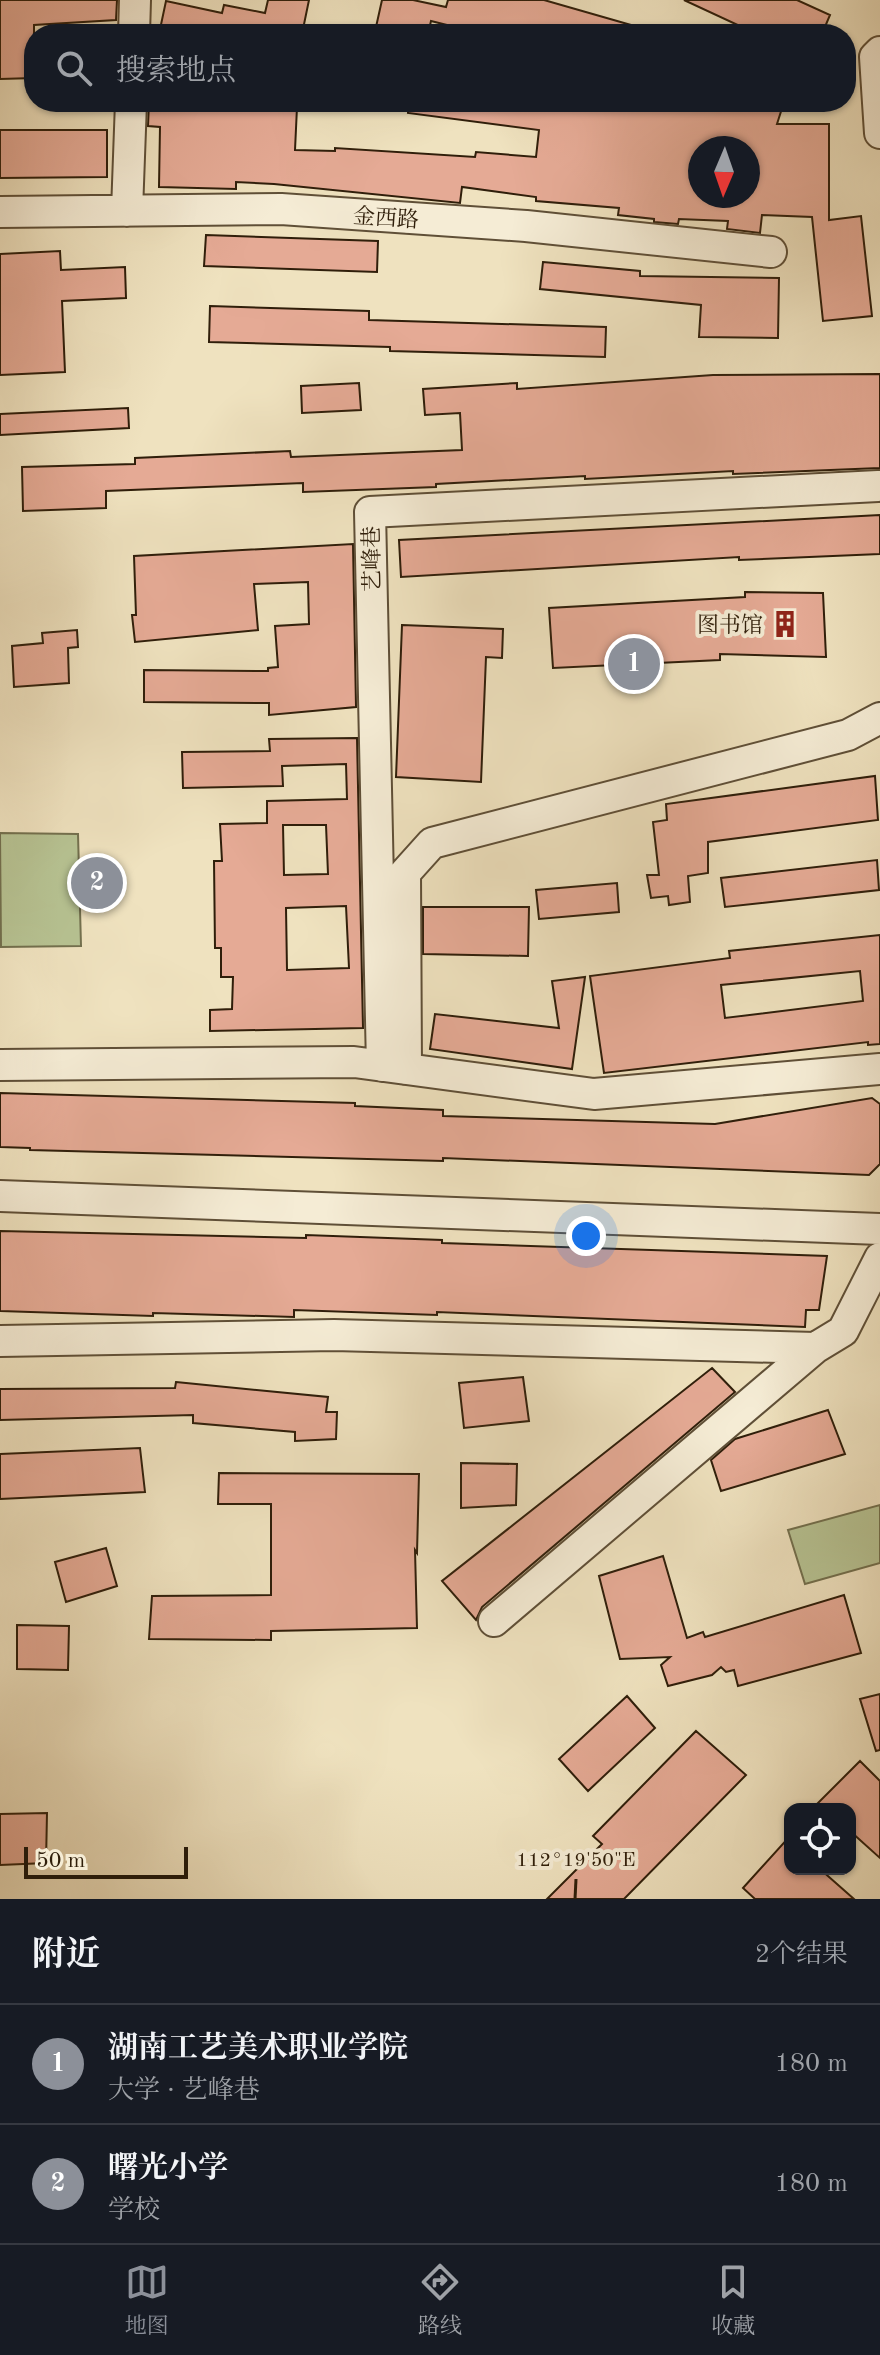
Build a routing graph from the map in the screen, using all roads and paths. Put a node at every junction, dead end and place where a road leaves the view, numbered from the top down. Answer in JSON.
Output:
{"nodes":[{"id":1,"x":135,"y":0,"type":"edge"},
{"id":2,"x":134,"y":24,"type":"edge"},
{"id":3,"x":880,"y":52,"type":"edge"},
{"id":4,"x":131,"y":112,"type":"edge"},
{"id":5,"x":880,"y":133,"type":"edge"},
{"id":6,"x":127,"y":211,"type":"junction"},
{"id":7,"x":0,"y":212,"type":"edge"},
{"id":8,"x":771,"y":252,"type":"dead end"},
{"id":9,"x":878,"y":486,"type":"edge"},
{"id":10,"x":880,"y":718,"type":"edge"},
{"id":11,"x":0,"y":1065,"type":"edge"},
{"id":12,"x":394,"y":1068,"type":"junction"},
{"id":13,"x":880,"y":1069,"type":"edge"},
{"id":14,"x":0,"y":1196,"type":"edge"},
{"id":15,"x":880,"y":1229,"type":"edge"},
{"id":16,"x":880,"y":1258,"type":"edge"},
{"id":17,"x":0,"y":1341,"type":"edge"},
{"id":18,"x":815,"y":1348,"type":"junction"},
{"id":19,"x":494,"y":1621,"type":"dead end"}],
"edges":[{"from":1,"to":2,"type":"street"},
{"from":3,"to":5,"type":"street"},
{"from":4,"to":6,"type":"street"},
{"from":6,"to":7,"type":"street","name":"金西路"},
{"from":6,"to":8,"type":"street","name":"金西路"},
{"from":9,"to":12,"type":"street","name":"艺峰巷"},
{"from":10,"to":12,"type":"street"},
{"from":11,"to":12,"type":"street"},
{"from":12,"to":13,"type":"street"},
{"from":14,"to":15,"type":"street"},
{"from":16,"to":18,"type":"street"},
{"from":17,"to":18,"type":"street"},
{"from":18,"to":19,"type":"street"}]}
